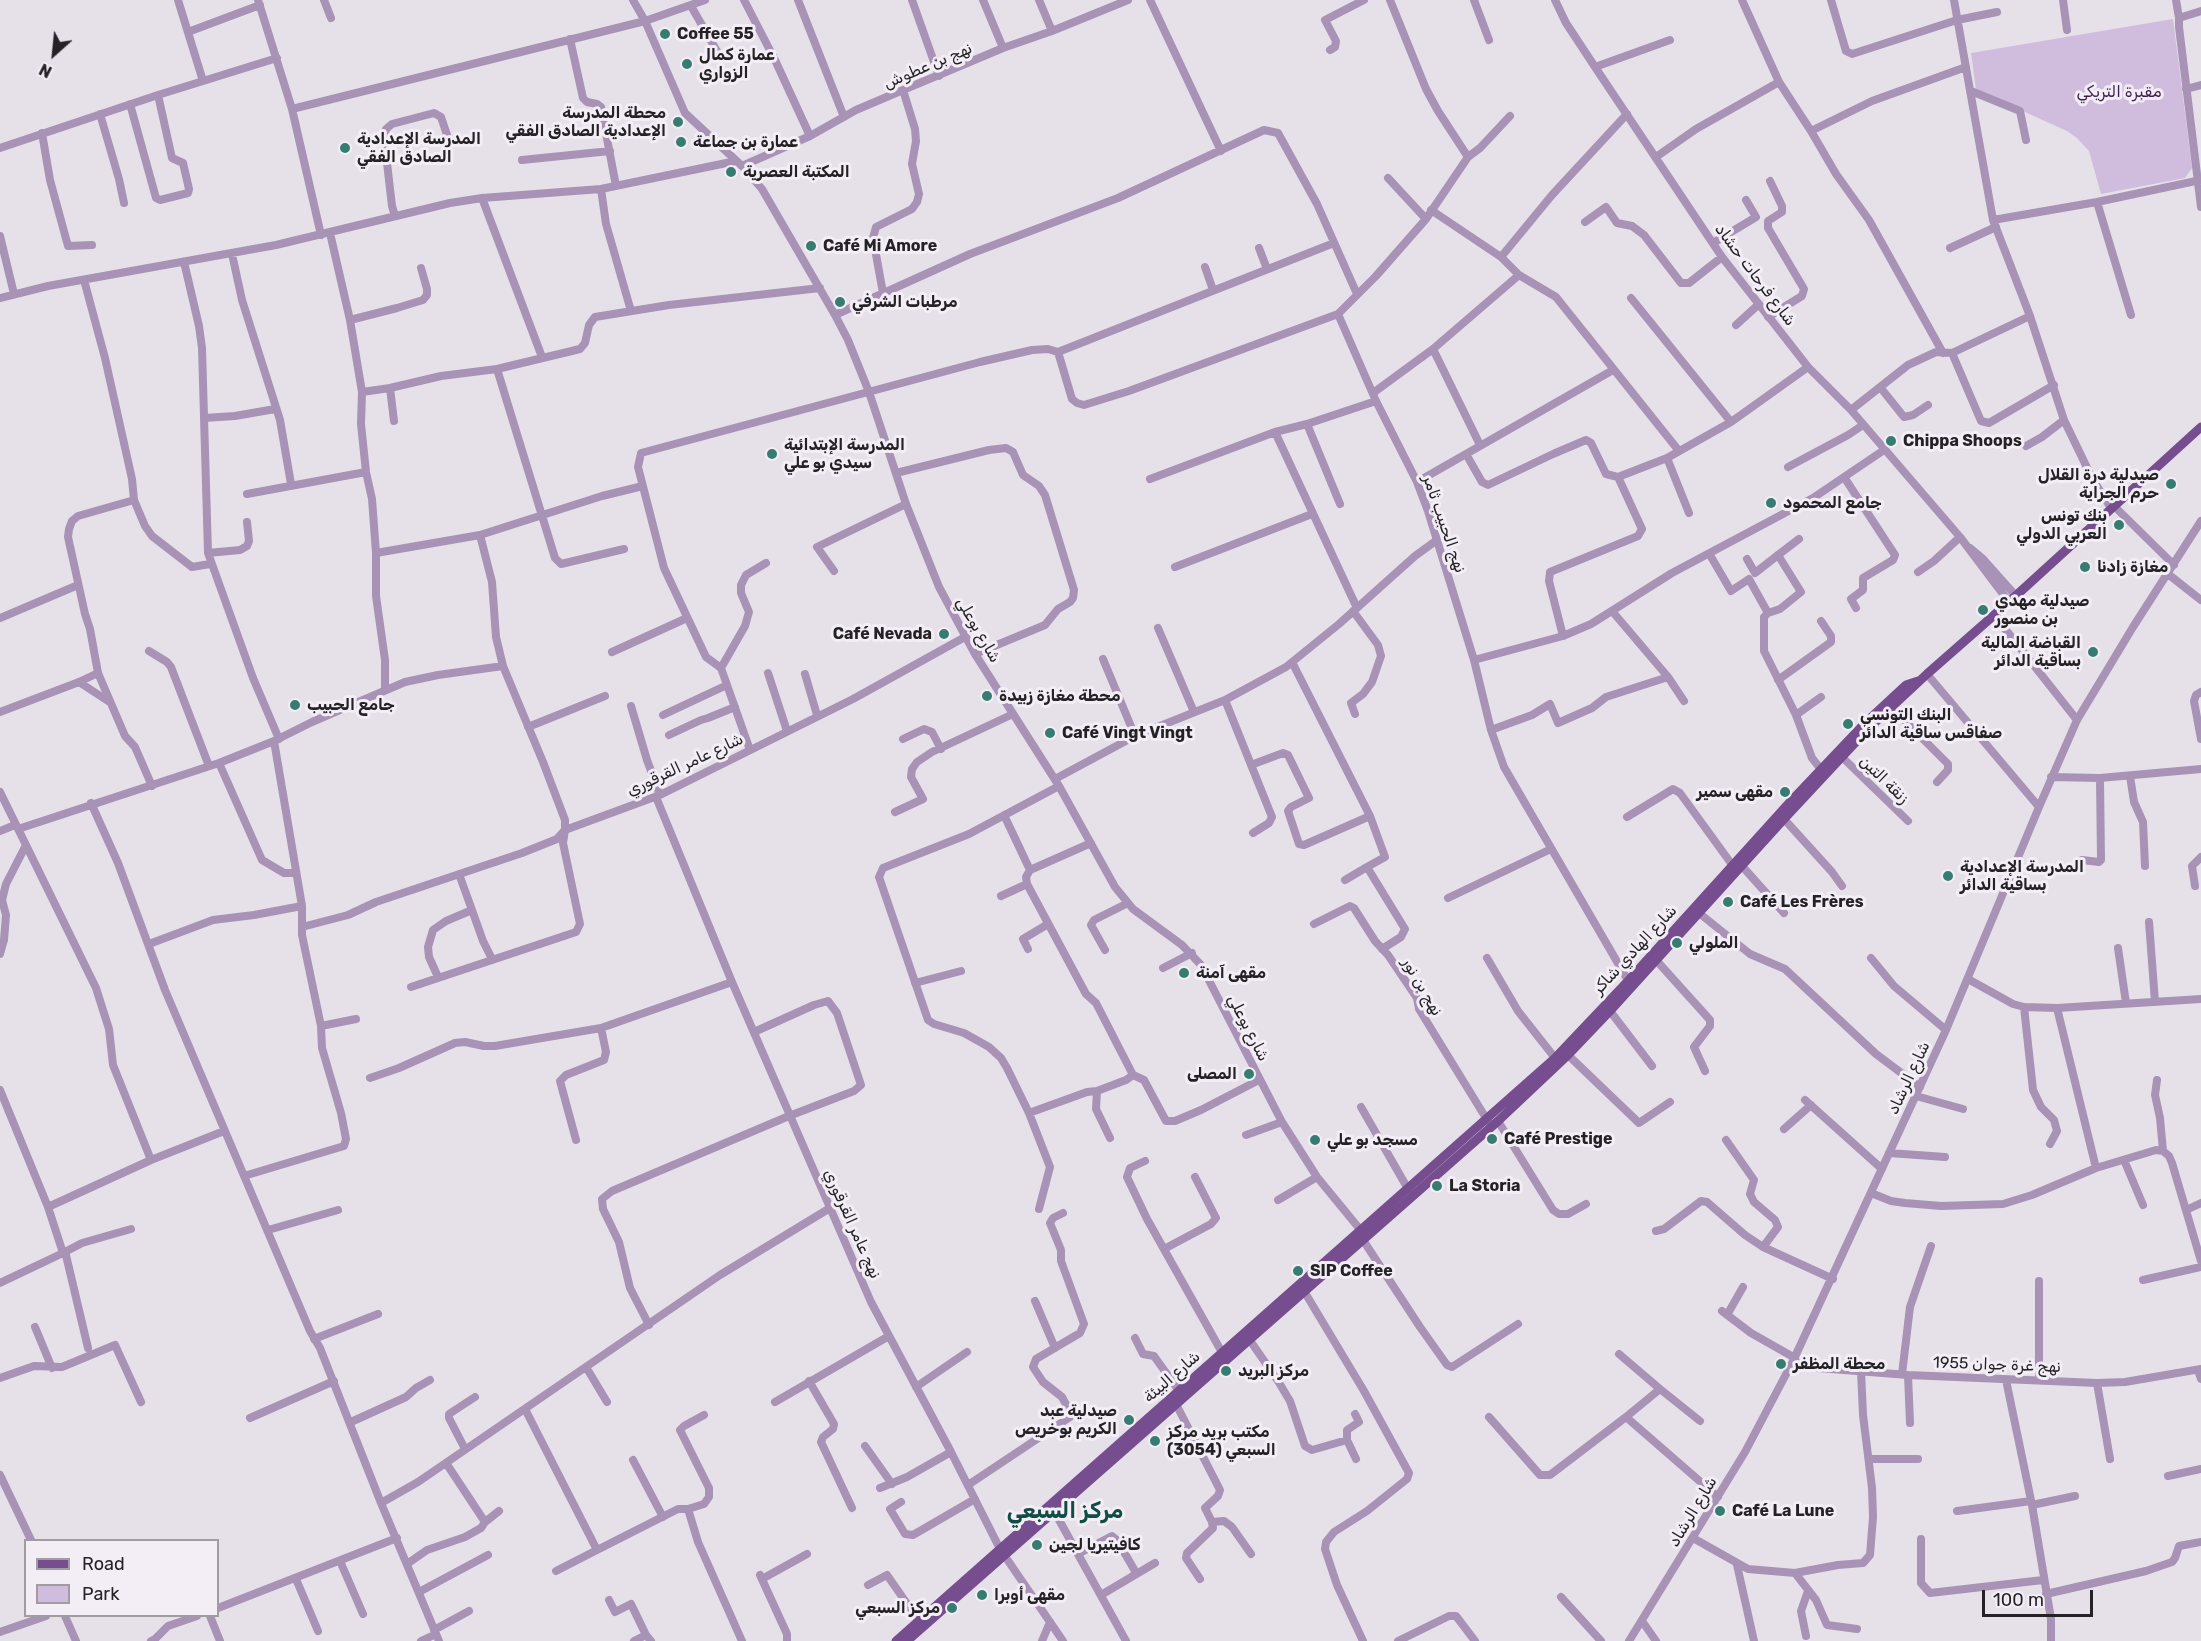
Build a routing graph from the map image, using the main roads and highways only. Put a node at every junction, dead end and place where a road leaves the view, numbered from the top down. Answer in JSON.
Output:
{"nodes":[{"id":1,"x":2201,"y":427,"type":"edge"},
{"id":2,"x":1923,"y":677,"type":"junction"},
{"id":3,"x":1823,"y":772,"type":"junction"},
{"id":4,"x":1792,"y":804,"type":"junction"},
{"id":5,"x":1759,"y":841,"type":"junction"},
{"id":6,"x":1737,"y":866,"type":"junction"},
{"id":7,"x":1630,"y":984,"type":"junction"},
{"id":8,"x":1566,"y":1052,"type":"junction"},
{"id":9,"x":1492,"y":1123,"type":"junction"},
{"id":10,"x":1363,"y":1236,"type":"junction"},
{"id":11,"x":1272,"y":1314,"type":"junction"},
{"id":12,"x":1225,"y":1356,"type":"junction"},
{"id":13,"x":1053,"y":1508,"type":"junction"},
{"id":14,"x":1002,"y":1552,"type":"junction"},
{"id":15,"x":896,"y":1641,"type":"edge"},
{"id":16,"x":907,"y":1641,"type":"edge"}],
"edges":[{"from":1,"to":2,"type":"main road","name":"شارع الهادي شاكر"},
{"from":2,"to":3,"type":"main road","name":"شارع الهادي شاكر"},
{"from":2,"to":3,"type":"main road","name":"شارع الهادي شاكر"},
{"from":3,"to":4,"type":"main road","name":"شارع الهادي شاكر"},
{"from":4,"to":5,"type":"main road","name":"شارع الهادي شاكر"},
{"from":4,"to":5,"type":"main road","name":"شارع الهادي شاكر"},
{"from":5,"to":6,"type":"main road","name":"شارع الهادي شاكر"},
{"from":6,"to":7,"type":"main road","name":"شارع الهادي شاكر"},
{"from":6,"to":7,"type":"main road","name":"شارع الهادي شاكر"},
{"from":7,"to":8,"type":"main road","name":"شارع الهادي شاكر"},
{"from":7,"to":8,"type":"main road","name":"شارع الهادي شاكر"},
{"from":8,"to":9,"type":"main road","name":"شارع الهادي شاكر"},
{"from":8,"to":9,"type":"main road","name":"شارع الهادي شاكر"},
{"from":9,"to":10,"type":"main road","name":"شارع الهادي شاكر"},
{"from":9,"to":10,"type":"main road","name":"شارع الهادي شاكر"},
{"from":10,"to":11,"type":"main road","name":"شارع البيئة"},
{"from":10,"to":11,"type":"main road","name":"شارع البيئة"},
{"from":11,"to":12,"type":"main road","name":"شارع البيئة"},
{"from":11,"to":12,"type":"main road","name":"شارع البيئة"},
{"from":12,"to":13,"type":"main road","name":"شارع البيئة"},
{"from":12,"to":13,"type":"main road","name":"شارع البيئة"},
{"from":13,"to":14,"type":"main road","name":"شارع البيئة"},
{"from":14,"to":15,"type":"main road","name":"شارع البيئة"},
{"from":14,"to":16,"type":"main road","name":"شارع البيئة"}]}
